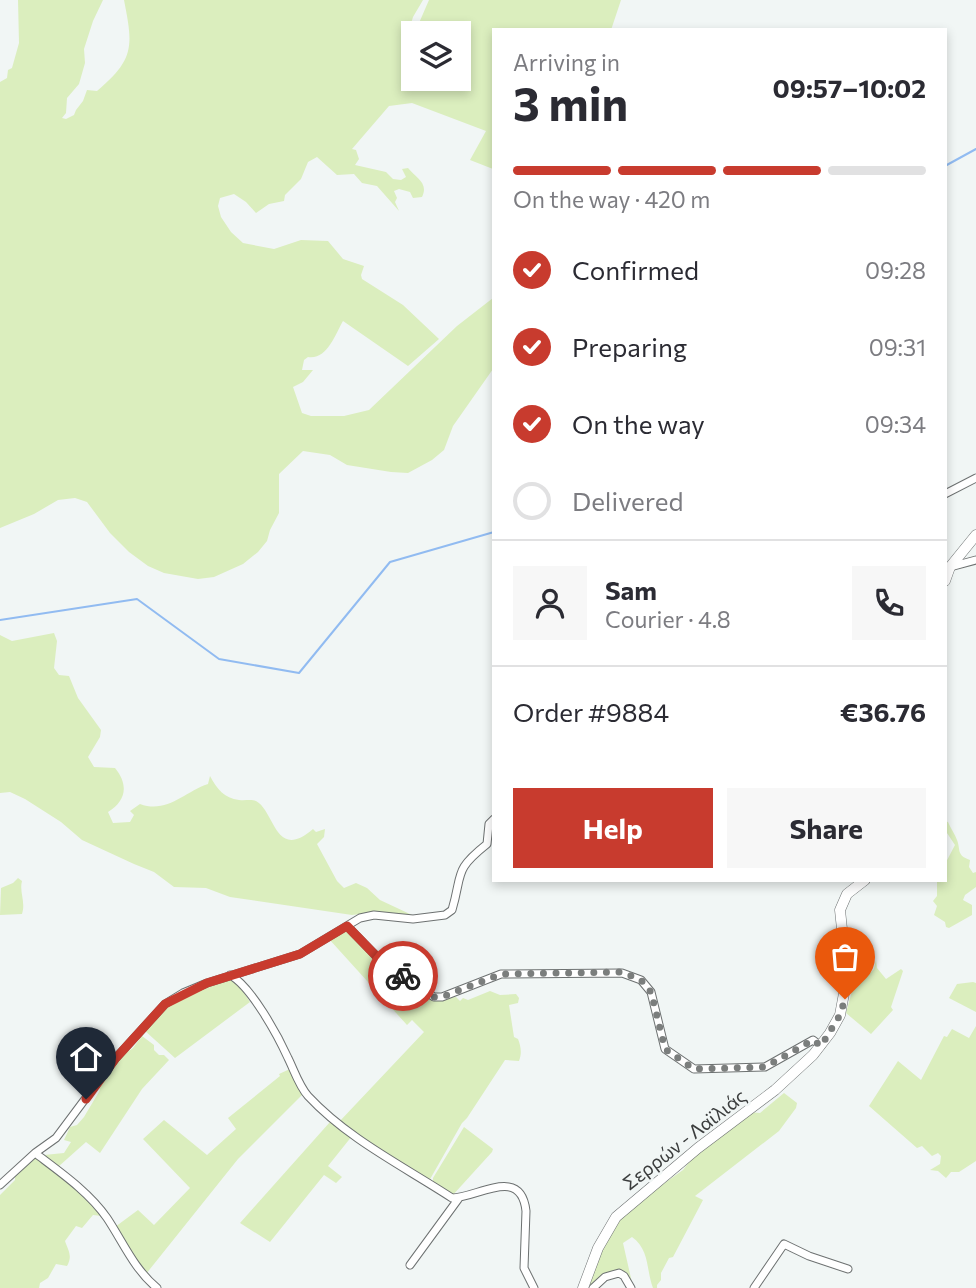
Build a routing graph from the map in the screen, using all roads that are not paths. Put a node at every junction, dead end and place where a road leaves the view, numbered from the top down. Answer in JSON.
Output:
{"nodes":[{"id":1,"x":976,"y":478,"type":"edge"},
{"id":2,"x":947,"y":493,"type":"edge"},
{"id":3,"x":976,"y":535,"type":"edge"},
{"id":4,"x":976,"y":560,"type":"edge"},
{"id":5,"x":950,"y":567,"type":"junction"},
{"id":6,"x":947,"y":575,"type":"edge"},
{"id":7,"x":492,"y":821,"type":"edge"},
{"id":8,"x":862,"y":882,"type":"edge"},
{"id":9,"x":347,"y":926,"type":"junction"},
{"id":10,"x":229,"y":975,"type":"junction"},
{"id":11,"x":821,"y":1046,"type":"junction"},
{"id":12,"x":35,"y":1153,"type":"junction"},
{"id":13,"x":0,"y":1185,"type":"edge"},
{"id":14,"x":458,"y":1198,"type":"junction"},
{"id":15,"x":410,"y":1265,"type":"dead end"},
{"id":16,"x":848,"y":1269,"type":"dead end"},
{"id":17,"x":157,"y":1288,"type":"edge"},
{"id":18,"x":534,"y":1288,"type":"edge"},
{"id":19,"x":583,"y":1288,"type":"edge"},
{"id":20,"x":593,"y":1288,"type":"edge"},
{"id":21,"x":631,"y":1288,"type":"edge"},
{"id":22,"x":754,"y":1288,"type":"edge"}],
"edges":[{"from":1,"to":2,"type":"street"},
{"from":3,"to":5,"type":"main road"},
{"from":4,"to":5,"type":"street"},
{"from":5,"to":6,"type":"main road"},
{"from":7,"to":9,"type":"street"},
{"from":8,"to":11,"type":"main road","name":"Σερρών - Λαϊλιάς"},
{"from":9,"to":10,"type":"street"},
{"from":9,"to":11,"type":"street"},
{"from":10,"to":12,"type":"street"},
{"from":10,"to":14,"type":"street"},
{"from":11,"to":19,"type":"main road","name":"Σερρών - Λαϊλιάς"},
{"from":12,"to":13,"type":"street"},
{"from":12,"to":17,"type":"street"},
{"from":14,"to":15,"type":"street"},
{"from":14,"to":18,"type":"street"},
{"from":16,"to":22,"type":"street"},
{"from":20,"to":21,"type":"street"}]}
